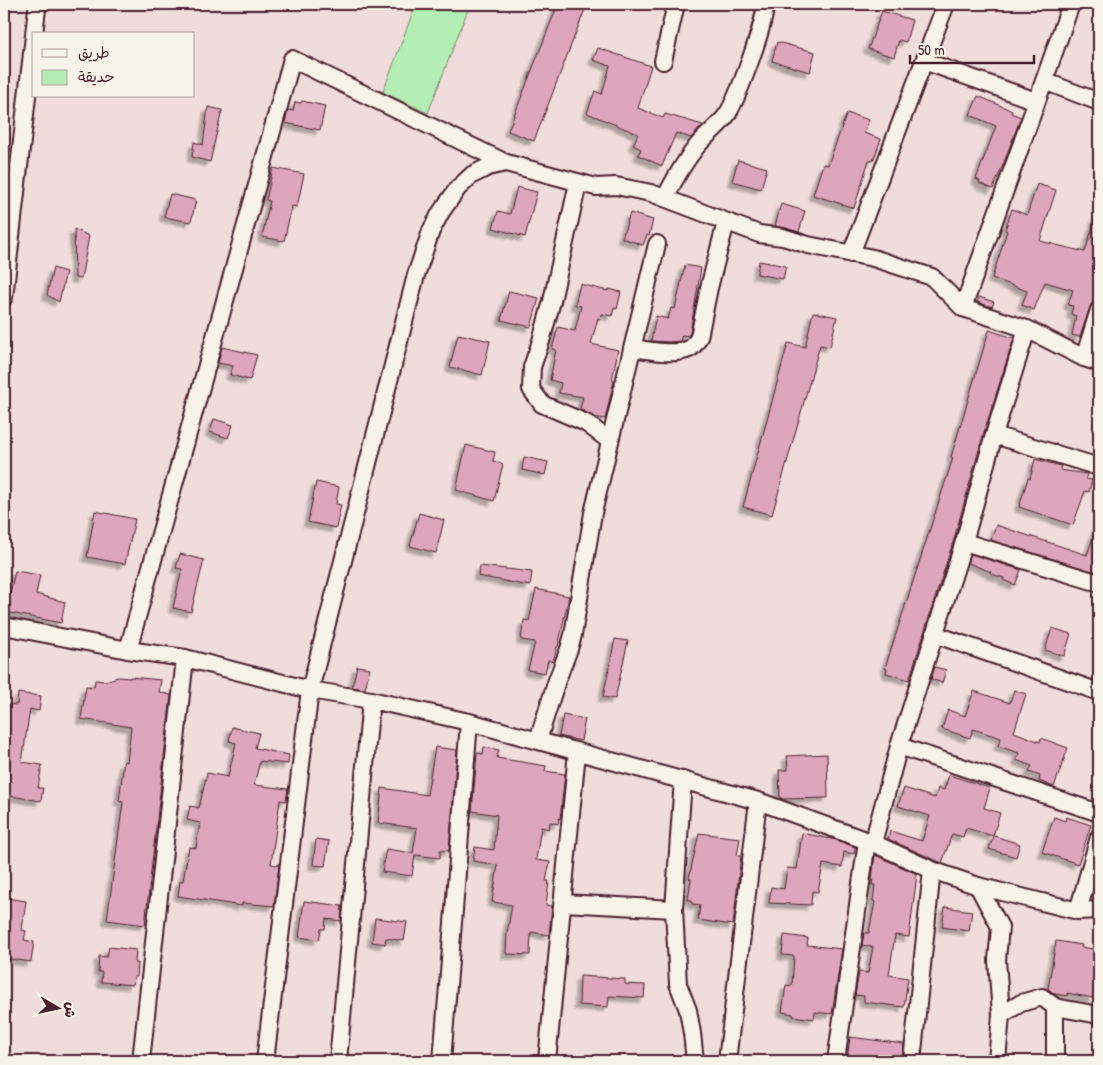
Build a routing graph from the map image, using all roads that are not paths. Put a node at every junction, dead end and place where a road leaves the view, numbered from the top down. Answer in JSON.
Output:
{"nodes":[{"id":1,"x":676,"y":4,"type":"edge"},
{"id":2,"x":765,"y":4,"type":"edge"},
{"id":3,"x":946,"y":4,"type":"edge"},
{"id":4,"x":1071,"y":4,"type":"edge"},
{"id":5,"x":37,"y":9,"type":"dead end"},
{"id":6,"x":34,"y":32,"type":"edge"},
{"id":7,"x":32,"y":46,"type":"edge"},
{"id":8,"x":663,"y":61,"type":"dead end"},
{"id":9,"x":924,"y":61,"type":"junction"},
{"id":10,"x":1044,"y":81,"type":"junction"},
{"id":11,"x":1036,"y":101,"type":"junction"},
{"id":12,"x":1099,"y":102,"type":"edge"},
{"id":13,"x":11,"y":162,"type":"edge"},
{"id":14,"x":506,"y":163,"type":"junction"},
{"id":15,"x":578,"y":183,"type":"junction"},
{"id":16,"x":665,"y":198,"type":"junction"},
{"id":17,"x":726,"y":222,"type":"junction"},
{"id":18,"x":657,"y":244,"type":"dead end"},
{"id":19,"x":851,"y":254,"type":"junction"},
{"id":20,"x":4,"y":297,"type":"edge"},
{"id":21,"x":963,"y":308,"type":"junction"},
{"id":22,"x":1099,"y":310,"type":"edge"},
{"id":23,"x":1027,"y":329,"type":"junction"},
{"id":24,"x":632,"y":348,"type":"junction"},
{"id":25,"x":1092,"y":360,"type":"edge"},
{"id":26,"x":994,"y":436,"type":"junction"},
{"id":27,"x":610,"y":441,"type":"junction"},
{"id":28,"x":1099,"y":467,"type":"edge"},
{"id":29,"x":964,"y":542,"type":"junction"},
{"id":30,"x":1099,"y":583,"type":"edge"},
{"id":31,"x":4,"y":626,"type":"edge"},
{"id":32,"x":934,"y":634,"type":"junction"},
{"id":33,"x":128,"y":650,"type":"junction"},
{"id":34,"x":186,"y":658,"type":"junction"},
{"id":35,"x":310,"y":690,"type":"junction"},
{"id":36,"x":1099,"y":692,"type":"edge"},
{"id":37,"x":371,"y":700,"type":"junction"},
{"id":38,"x":469,"y":722,"type":"junction"},
{"id":39,"x":538,"y":740,"type":"junction"},
{"id":40,"x":899,"y":746,"type":"junction"},
{"id":41,"x":577,"y":752,"type":"junction"},
{"id":42,"x":683,"y":780,"type":"junction"},
{"id":43,"x":758,"y":800,"type":"junction"},
{"id":44,"x":1099,"y":813,"type":"edge"},
{"id":45,"x":1099,"y":837,"type":"edge"},
{"id":46,"x":870,"y":842,"type":"junction"},
{"id":47,"x":932,"y":870,"type":"junction"},
{"id":48,"x":978,"y":886,"type":"junction"},
{"id":49,"x":563,"y":903,"type":"junction"},
{"id":50,"x":674,"y":908,"type":"junction"},
{"id":51,"x":1099,"y":910,"type":"edge"},
{"id":52,"x":1078,"y":911,"type":"junction"},
{"id":53,"x":1055,"y":1007,"type":"junction"},
{"id":54,"x":1099,"y":1014,"type":"edge"},
{"id":55,"x":1001,"y":1015,"type":"junction"},
{"id":56,"x":141,"y":1061,"type":"edge"},
{"id":57,"x":265,"y":1061,"type":"edge"},
{"id":58,"x":338,"y":1061,"type":"edge"},
{"id":59,"x":442,"y":1061,"type":"edge"},
{"id":60,"x":548,"y":1061,"type":"edge"},
{"id":61,"x":694,"y":1061,"type":"edge"},
{"id":62,"x":726,"y":1061,"type":"edge"},
{"id":63,"x":836,"y":1061,"type":"edge"},
{"id":64,"x":912,"y":1061,"type":"edge"},
{"id":65,"x":997,"y":1061,"type":"edge"},
{"id":66,"x":1055,"y":1061,"type":"edge"}],
"edges":[{"from":1,"to":8,"type":"street"},
{"from":2,"to":16,"type":"street"},
{"from":3,"to":9,"type":"street"},
{"from":4,"to":10,"type":"street"},
{"from":5,"to":6,"type":"street"},
{"from":7,"to":13,"type":"street"},
{"from":9,"to":11,"type":"street"},
{"from":9,"to":19,"type":"street"},
{"from":10,"to":11,"type":"street"},
{"from":10,"to":12,"type":"street"},
{"from":11,"to":21,"type":"street"},
{"from":13,"to":20,"type":"street"},
{"from":14,"to":15,"type":"street"},
{"from":14,"to":33,"type":"street"},
{"from":14,"to":35,"type":"street"},
{"from":15,"to":16,"type":"street"},
{"from":15,"to":27,"type":"street"},
{"from":16,"to":17,"type":"street"},
{"from":17,"to":19,"type":"street"},
{"from":17,"to":24,"type":"street"},
{"from":18,"to":24,"type":"street"},
{"from":19,"to":21,"type":"street"},
{"from":21,"to":23,"type":"street"},
{"from":22,"to":25,"type":"street"},
{"from":23,"to":25,"type":"street"},
{"from":23,"to":26,"type":"street"},
{"from":24,"to":27,"type":"street"},
{"from":26,"to":28,"type":"street"},
{"from":26,"to":29,"type":"street"},
{"from":27,"to":39,"type":"street"},
{"from":29,"to":30,"type":"street"},
{"from":29,"to":32,"type":"street"},
{"from":31,"to":33,"type":"street"},
{"from":32,"to":36,"type":"street"},
{"from":32,"to":40,"type":"street"},
{"from":33,"to":34,"type":"street"},
{"from":34,"to":35,"type":"street"},
{"from":34,"to":56,"type":"street"},
{"from":35,"to":37,"type":"street"},
{"from":35,"to":57,"type":"street"},
{"from":37,"to":38,"type":"street"},
{"from":37,"to":58,"type":"street"},
{"from":38,"to":39,"type":"street"},
{"from":38,"to":59,"type":"street"},
{"from":39,"to":41,"type":"street"},
{"from":40,"to":44,"type":"street"},
{"from":40,"to":46,"type":"street"},
{"from":41,"to":42,"type":"street"},
{"from":41,"to":49,"type":"street"},
{"from":42,"to":43,"type":"street"},
{"from":42,"to":50,"type":"street"},
{"from":43,"to":46,"type":"street"},
{"from":43,"to":62,"type":"street"},
{"from":45,"to":52,"type":"street"},
{"from":46,"to":47,"type":"street"},
{"from":46,"to":63,"type":"street"},
{"from":47,"to":48,"type":"street"},
{"from":47,"to":64,"type":"street"},
{"from":48,"to":52,"type":"street"},
{"from":48,"to":55,"type":"street"},
{"from":49,"to":50,"type":"street"},
{"from":49,"to":60,"type":"street"},
{"from":50,"to":61,"type":"street"},
{"from":51,"to":52,"type":"street"},
{"from":53,"to":54,"type":"street"},
{"from":53,"to":55,"type":"street"},
{"from":53,"to":66,"type":"street"},
{"from":55,"to":65,"type":"street"}]}
